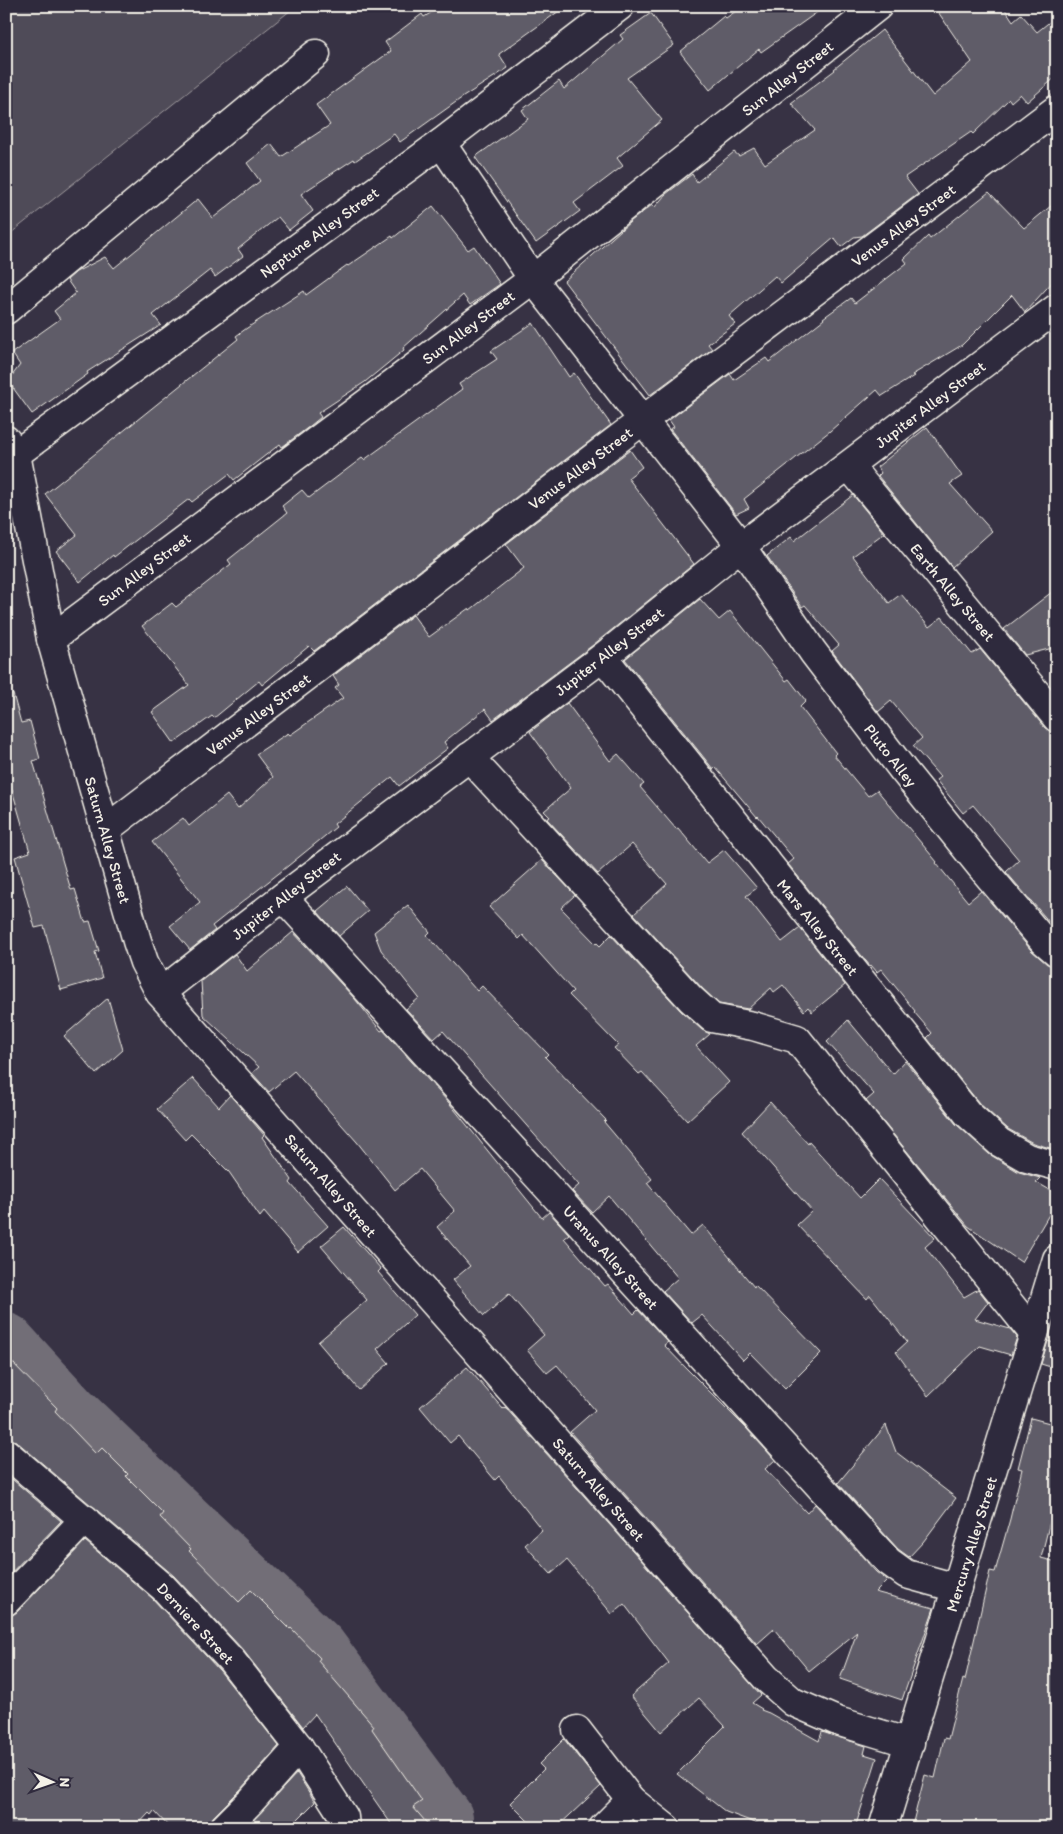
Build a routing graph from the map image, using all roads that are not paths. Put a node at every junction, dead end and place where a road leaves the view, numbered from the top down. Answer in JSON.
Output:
{"nodes":[{"id":1,"x":620,"y":6,"type":"edge"},
{"id":2,"x":878,"y":6,"type":"edge"},
{"id":3,"x":316,"y":54,"type":"dead end"},
{"id":4,"x":1057,"y":109,"type":"edge"},
{"id":5,"x":441,"y":143,"type":"junction"},
{"id":6,"x":533,"y":279,"type":"junction"},
{"id":7,"x":1057,"y":308,"type":"edge"},
{"id":8,"x":6,"y":310,"type":"edge"},
{"id":9,"x":643,"y":420,"type":"junction"},
{"id":10,"x":11,"y":447,"type":"edge"},
{"id":11,"x":848,"y":466,"type":"junction"},
{"id":12,"x":741,"y":546,"type":"junction"},
{"id":13,"x":51,"y":639,"type":"junction"},
{"id":14,"x":603,"y":657,"type":"junction"},
{"id":15,"x":1057,"y":718,"type":"edge"},
{"id":16,"x":468,"y":757,"type":"junction"},
{"id":17,"x":105,"y":830,"type":"junction"},
{"id":18,"x":283,"y":897,"type":"junction"},
{"id":19,"x":1057,"y":952,"type":"edge"},
{"id":20,"x":160,"y":993,"type":"junction"},
{"id":21,"x":1057,"y":1166,"type":"edge"},
{"id":22,"x":1057,"y":1259,"type":"edge"},
{"id":23,"x":1034,"y":1334,"type":"junction"},
{"id":24,"x":6,"y":1453,"type":"edge"},
{"id":25,"x":85,"y":1519,"type":"junction"},
{"id":26,"x":958,"y":1588,"type":"junction"},
{"id":27,"x":6,"y":1601,"type":"edge"},
{"id":28,"x":577,"y":1730,"type":"dead end"},
{"id":29,"x":910,"y":1743,"type":"junction"},
{"id":30,"x":299,"y":1747,"type":"junction"},
{"id":31,"x":631,"y":1800,"type":"junction"},
{"id":32,"x":224,"y":1828,"type":"edge"},
{"id":33,"x":345,"y":1828,"type":"edge"},
{"id":34,"x":603,"y":1828,"type":"edge"},
{"id":35,"x":666,"y":1828,"type":"edge"},
{"id":36,"x":883,"y":1828,"type":"edge"}],
"edges":[{"from":1,"to":5,"type":"street","name":"Neptune Alley Street"},
{"from":2,"to":6,"type":"street","name":"Sun Alley Street"},
{"from":3,"to":8,"type":"street"},
{"from":4,"to":9,"type":"street","name":"Venus Alley Street"},
{"from":5,"to":6,"type":"street","name":"Pluto Alley"},
{"from":5,"to":10,"type":"street","name":"Neptune Alley Street"},
{"from":6,"to":9,"type":"street","name":"Pluto Alley"},
{"from":6,"to":13,"type":"street","name":"Sun Alley Street"},
{"from":7,"to":11,"type":"street","name":"Jupiter Alley Street"},
{"from":9,"to":12,"type":"street","name":"Pluto Alley"},
{"from":9,"to":17,"type":"street","name":"Venus Alley Street"},
{"from":10,"to":13,"type":"street","name":"Saturn Alley Street"},
{"from":11,"to":12,"type":"street","name":"Jupiter Alley Street"},
{"from":11,"to":15,"type":"street","name":"Earth Alley Street"},
{"from":12,"to":14,"type":"street","name":"Jupiter Alley Street"},
{"from":12,"to":19,"type":"street","name":"Pluto Alley"},
{"from":13,"to":17,"type":"street","name":"Saturn Alley Street"},
{"from":14,"to":16,"type":"street","name":"Jupiter Alley Street"},
{"from":14,"to":21,"type":"street","name":"Mars Alley Street"},
{"from":16,"to":18,"type":"street","name":"Jupiter Alley Street"},
{"from":16,"to":23,"type":"street"},
{"from":17,"to":20,"type":"street","name":"Saturn Alley Street"},
{"from":18,"to":20,"type":"street","name":"Jupiter Alley Street"},
{"from":18,"to":26,"type":"street","name":"Uranus Alley Street"},
{"from":20,"to":29,"type":"street","name":"Saturn Alley Street"},
{"from":22,"to":23,"type":"street","name":"Mercury Alley Street"},
{"from":23,"to":26,"type":"street","name":"Mercury Alley Street"},
{"from":24,"to":25,"type":"street","name":"Derniere Street"},
{"from":25,"to":27,"type":"street"},
{"from":25,"to":30,"type":"street","name":"Derniere Street"},
{"from":26,"to":29,"type":"street","name":"Mercury Alley Street"},
{"from":28,"to":31,"type":"street"},
{"from":29,"to":36,"type":"street","name":"Mercury Alley Street"},
{"from":30,"to":32,"type":"street"},
{"from":30,"to":33,"type":"street","name":"Derniere Street"},
{"from":31,"to":34,"type":"street"},
{"from":31,"to":35,"type":"street"}]}
